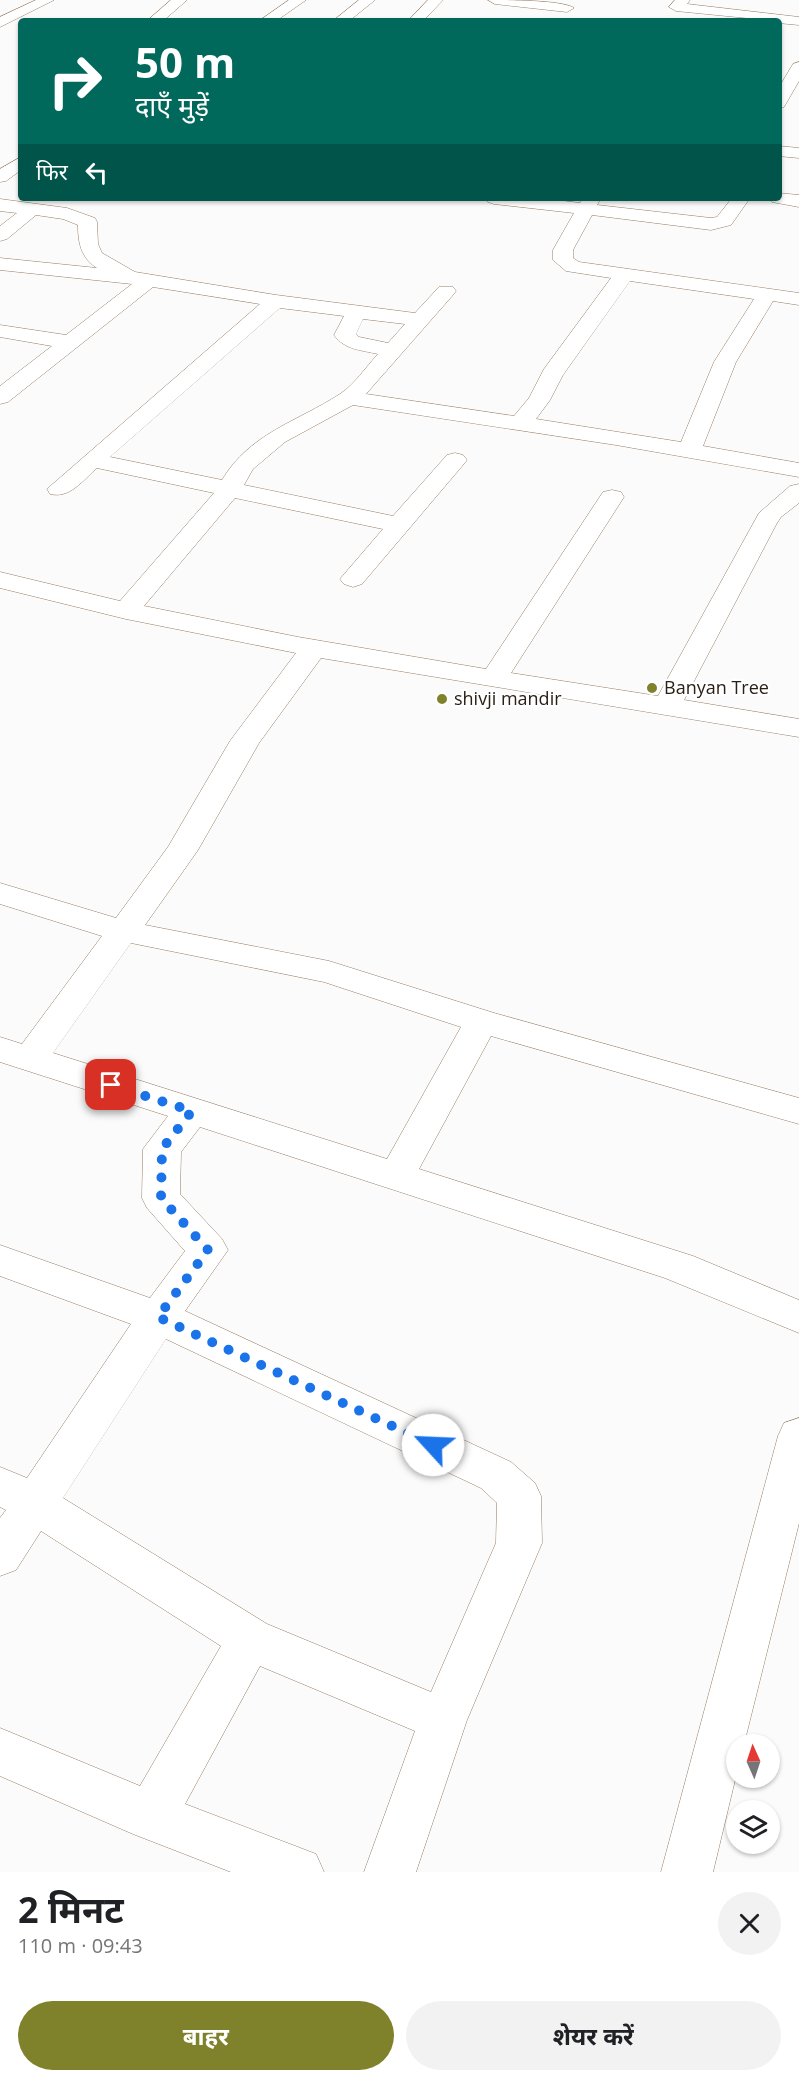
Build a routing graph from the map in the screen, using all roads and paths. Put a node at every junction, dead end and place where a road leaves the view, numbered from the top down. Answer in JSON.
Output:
{"nodes":[{"id":1,"x":47,"y":0,"type":"edge"},
{"id":2,"x":180,"y":0,"type":"edge"},
{"id":3,"x":275,"y":0,"type":"edge"},
{"id":4,"x":368,"y":0,"type":"edge"},
{"id":5,"x":436,"y":0,"type":"edge"},
{"id":6,"x":495,"y":0,"type":"edge"},
{"id":7,"x":297,"y":1,"type":"edge"},
{"id":8,"x":572,"y":4,"type":"edge"},
{"id":9,"x":688,"y":4,"type":"edge"},
{"id":10,"x":0,"y":11,"type":"edge"},
{"id":11,"x":22,"y":14,"type":"junction"},
{"id":12,"x":157,"y":18,"type":"edge"},
{"id":13,"x":271,"y":18,"type":"edge"},
{"id":14,"x":344,"y":18,"type":"edge"},
{"id":15,"x":418,"y":18,"type":"edge"},
{"id":16,"x":551,"y":18,"type":"edge"},
{"id":17,"x":681,"y":18,"type":"edge"},
{"id":18,"x":779,"y":18,"type":"edge"},
{"id":19,"x":782,"y":18,"type":"edge"},
{"id":20,"x":799,"y":21,"type":"edge"},
{"id":21,"x":0,"y":23,"type":"edge"},
{"id":22,"x":0,"y":29,"type":"edge"},
{"id":23,"x":18,"y":32,"type":"edge"},
{"id":24,"x":799,"y":67,"type":"edge"},
{"id":25,"x":788,"y":95,"type":"edge"},
{"id":26,"x":782,"y":151,"type":"edge"},
{"id":27,"x":799,"y":153,"type":"edge"},
{"id":28,"x":18,"y":164,"type":"edge"},
{"id":29,"x":0,"y":177,"type":"edge"},
{"id":30,"x":782,"y":199,"type":"edge"},
{"id":31,"x":82,"y":201,"type":"edge"},
{"id":32,"x":551,"y":201,"type":"edge"},
{"id":33,"x":739,"y":201,"type":"edge"},
{"id":34,"x":799,"y":201,"type":"edge"},
{"id":35,"x":589,"y":203,"type":"edge"},
{"id":36,"x":0,"y":205,"type":"edge"},
{"id":37,"x":33,"y":209,"type":"junction"},
{"id":38,"x":67,"y":214,"type":"junction"},
{"id":39,"x":0,"y":235,"type":"edge"},
{"id":40,"x":0,"y":264,"type":"edge"},
{"id":41,"x":624,"y":275,"type":"junction"},
{"id":42,"x":140,"y":280,"type":"junction"},
{"id":43,"x":446,"y":291,"type":"dead end"},
{"id":44,"x":767,"y":294,"type":"junction"},
{"id":45,"x":799,"y":300,"type":"edge"},
{"id":46,"x":276,"y":301,"type":"junction"},
{"id":47,"x":356,"y":312,"type":"junction"},
{"id":48,"x":421,"y":320,"type":"junction"},
{"id":49,"x":0,"y":331,"type":"edge"},
{"id":50,"x":70,"y":342,"type":"junction"},
{"id":51,"x":394,"y":351,"type":"junction"},
{"id":52,"x":0,"y":397,"type":"edge"},
{"id":53,"x":350,"y":398,"type":"junction"},
{"id":54,"x":519,"y":425,"type":"junction"},
{"id":55,"x":689,"y":452,"type":"junction"},
{"id":56,"x":92,"y":460,"type":"junction"},
{"id":57,"x":455,"y":460,"type":"dead end"},
{"id":58,"x":799,"y":470,"type":"edge"},
{"id":59,"x":59,"y":489,"type":"dead end"},
{"id":60,"x":229,"y":490,"type":"junction"},
{"id":61,"x":799,"y":490,"type":"edge"},
{"id":62,"x":612,"y":497,"type":"dead end"},
{"id":63,"x":399,"y":525,"type":"junction"},
{"id":64,"x":353,"y":579,"type":"dead end"},
{"id":65,"x":3,"y":585,"type":"edge"},
{"id":66,"x":126,"y":611,"type":"junction"},
{"id":67,"x":314,"y":648,"type":"junction"},
{"id":68,"x":494,"y":678,"type":"junction"},
{"id":69,"x":667,"y":705,"type":"junction"},
{"id":70,"x":799,"y":728,"type":"edge"},
{"id":71,"x":0,"y":893,"type":"edge"},
{"id":72,"x":123,"y":931,"type":"junction"},
{"id":73,"x":482,"y":1021,"type":"junction"},
{"id":74,"x":15,"y":1054,"type":"edge"},
{"id":75,"x":192,"y":1111,"type":"junction"},
{"id":76,"x":799,"y":1111,"type":"edge"},
{"id":77,"x":396,"y":1176,"type":"junction"},
{"id":78,"x":0,"y":1260,"type":"edge"},
{"id":79,"x":158,"y":1317,"type":"junction"},
{"id":80,"x":799,"y":1317,"type":"edge"},
{"id":81,"x":799,"y":1436,"type":"edge"},
{"id":82,"x":17,"y":1495,"type":"edge"},
{"id":83,"x":0,"y":1556,"type":"edge"},
{"id":84,"x":250,"y":1639,"type":"junction"},
{"id":85,"x":443,"y":1720,"type":"junction"},
{"id":86,"x":0,"y":1752,"type":"edge"},
{"id":87,"x":151,"y":1816,"type":"junction"},
{"id":88,"x":298,"y":1872,"type":"edge"},
{"id":89,"x":390,"y":1872,"type":"edge"},
{"id":90,"x":687,"y":1872,"type":"edge"}],
"edges":[{"from":1,"to":11,"type":"street"},
{"from":2,"to":12,"type":"street"},
{"from":3,"to":7,"type":"street"},
{"from":4,"to":14,"type":"street"},
{"from":5,"to":15,"type":"street"},
{"from":6,"to":8,"type":"street"},
{"from":7,"to":13,"type":"street"},
{"from":8,"to":16,"type":"street"},
{"from":9,"to":17,"type":"street"},
{"from":9,"to":18,"type":"street"},
{"from":10,"to":11,"type":"street"},
{"from":11,"to":21,"type":"street"},
{"from":19,"to":20,"type":"street"},
{"from":22,"to":23,"type":"street"},
{"from":24,"to":25,"type":"street"},
{"from":26,"to":27,"type":"street"},
{"from":28,"to":29,"type":"street"},
{"from":30,"to":34,"type":"street"},
{"from":31,"to":38,"type":"street"},
{"from":32,"to":35,"type":"street"},
{"from":33,"to":35,"type":"street"},
{"from":35,"to":41,"type":"street"},
{"from":36,"to":37,"type":"street"},
{"from":37,"to":38,"type":"street"},
{"from":37,"to":39,"type":"street"},
{"from":38,"to":42,"type":"street"},
{"from":40,"to":42,"type":"street"},
{"from":41,"to":44,"type":"street"},
{"from":41,"to":54,"type":"street"},
{"from":42,"to":46,"type":"street"},
{"from":42,"to":50,"type":"street"},
{"from":43,"to":48,"type":"street"},
{"from":44,"to":45,"type":"street"},
{"from":44,"to":55,"type":"street"},
{"from":46,"to":47,"type":"street"},
{"from":46,"to":56,"type":"street"},
{"from":47,"to":48,"type":"street"},
{"from":47,"to":51,"type":"street"},
{"from":48,"to":51,"type":"street"},
{"from":49,"to":50,"type":"street"},
{"from":50,"to":52,"type":"street"},
{"from":51,"to":53,"type":"street"},
{"from":53,"to":54,"type":"street"},
{"from":53,"to":60,"type":"street"},
{"from":54,"to":55,"type":"street"},
{"from":55,"to":58,"type":"street"},
{"from":56,"to":59,"type":"street"},
{"from":56,"to":60,"type":"street"},
{"from":57,"to":63,"type":"street"},
{"from":60,"to":63,"type":"street"},
{"from":60,"to":66,"type":"street"},
{"from":61,"to":69,"type":"street"},
{"from":62,"to":68,"type":"street"},
{"from":63,"to":64,"type":"street"},
{"from":65,"to":66,"type":"street"},
{"from":66,"to":67,"type":"street"},
{"from":67,"to":68,"type":"street"},
{"from":67,"to":72,"type":"street"},
{"from":68,"to":69,"type":"street"},
{"from":69,"to":70,"type":"street"},
{"from":71,"to":72,"type":"street"},
{"from":72,"to":73,"type":"street"},
{"from":72,"to":74,"type":"street"},
{"from":73,"to":76,"type":"street"},
{"from":73,"to":77,"type":"street"},
{"from":74,"to":75,"type":"street"},
{"from":75,"to":77,"type":"street"},
{"from":75,"to":79,"type":"street"},
{"from":77,"to":80,"type":"street"},
{"from":78,"to":79,"type":"street"},
{"from":79,"to":82,"type":"street"},
{"from":79,"to":85,"type":"street"},
{"from":81,"to":90,"type":"street"},
{"from":82,"to":83,"type":"street"},
{"from":82,"to":84,"type":"street"},
{"from":84,"to":85,"type":"street"},
{"from":84,"to":87,"type":"street"},
{"from":85,"to":89,"type":"street"},
{"from":86,"to":87,"type":"street"},
{"from":87,"to":88,"type":"street"}]}
